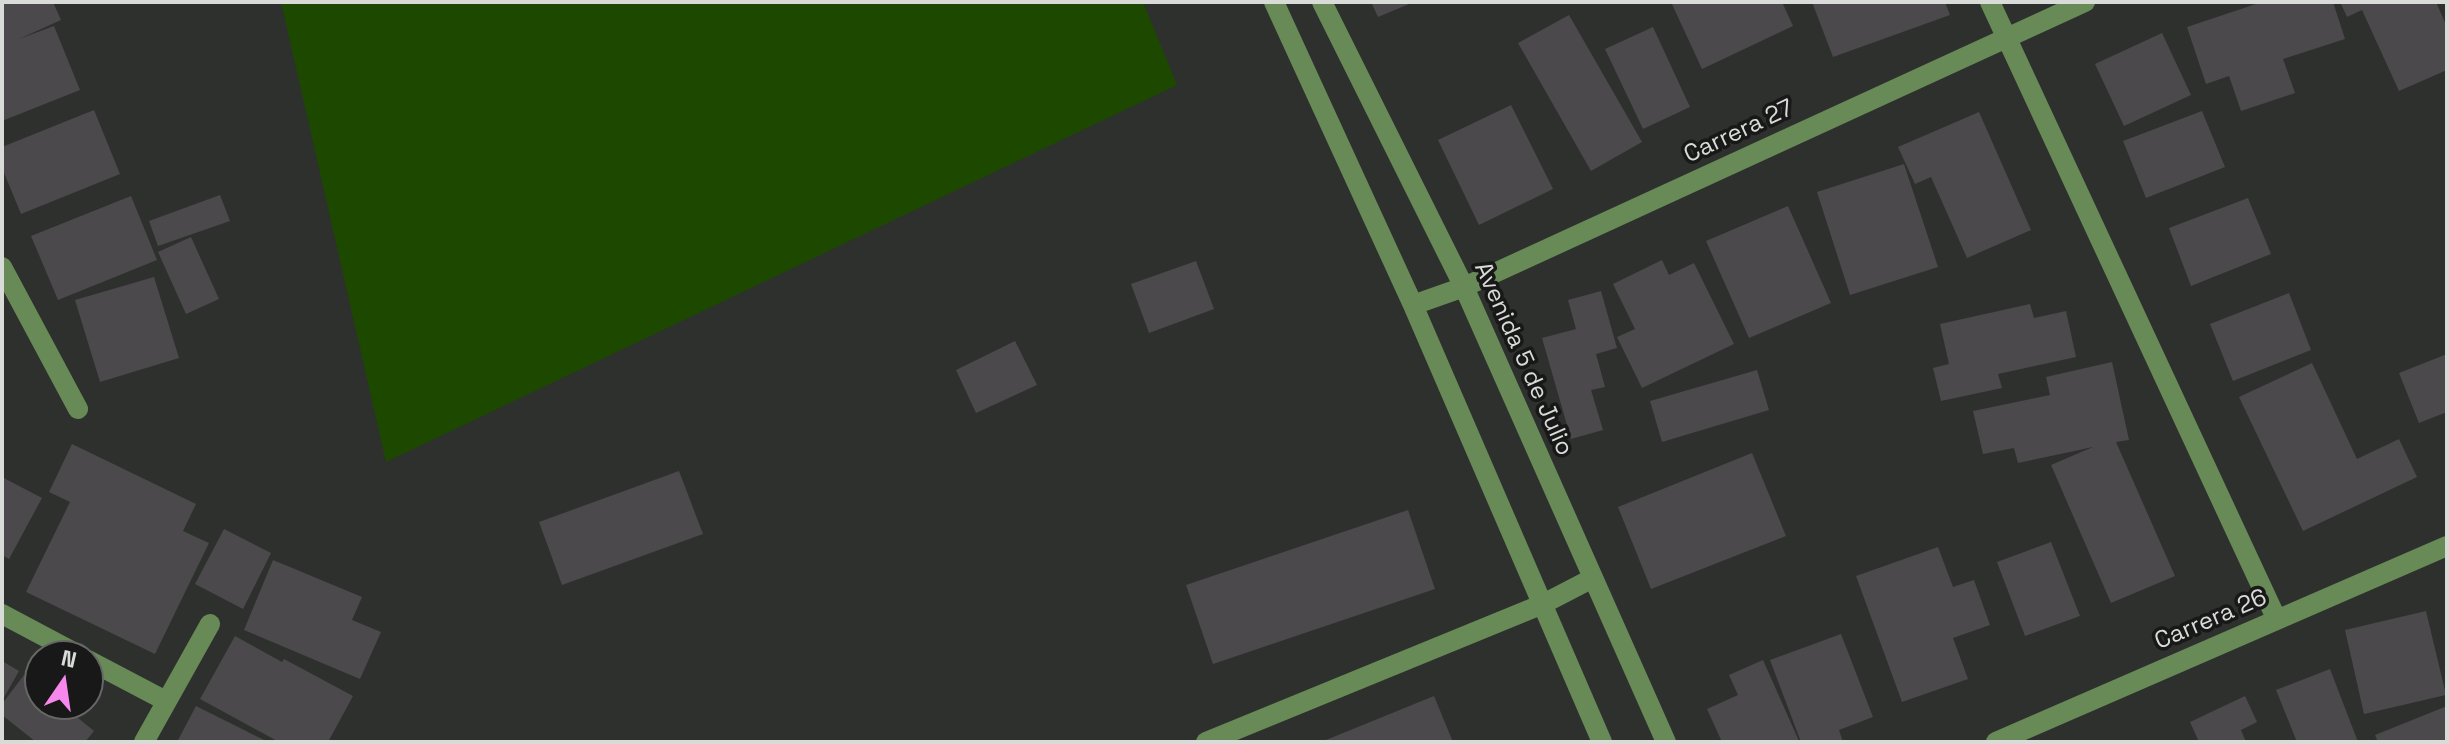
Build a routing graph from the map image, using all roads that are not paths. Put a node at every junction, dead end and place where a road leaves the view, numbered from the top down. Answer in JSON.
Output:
{"nodes":[{"id":1,"x":1274,"y":2,"type":"edge"},
{"id":2,"x":1322,"y":2,"type":"edge"},
{"id":3,"x":1990,"y":2,"type":"edge"},
{"id":4,"x":2085,"y":2,"type":"edge"},
{"id":5,"x":2006,"y":38,"type":"junction"},
{"id":6,"x":2,"y":267,"type":"edge"},
{"id":7,"x":1464,"y":287,"type":"junction"},
{"id":8,"x":1413,"y":305,"type":"junction"},
{"id":9,"x":78,"y":409,"type":"dead end"},
{"id":10,"x":2447,"y":546,"type":"edge"},
{"id":11,"x":1593,"y":578,"type":"junction"},
{"id":12,"x":1543,"y":604,"type":"junction"},
{"id":13,"x":2,"y":614,"type":"edge"},
{"id":14,"x":2277,"y":620,"type":"junction"},
{"id":15,"x":210,"y":624,"type":"dead end"},
{"id":16,"x":51,"y":640,"type":"edge"},
{"id":17,"x":104,"y":668,"type":"edge"},
{"id":18,"x":166,"y":701,"type":"junction"},
{"id":19,"x":144,"y":742,"type":"edge"},
{"id":20,"x":1206,"y":742,"type":"edge"},
{"id":21,"x":1602,"y":742,"type":"edge"},
{"id":22,"x":1666,"y":742,"type":"edge"},
{"id":23,"x":1996,"y":742,"type":"edge"}],
"edges":[{"from":1,"to":8,"type":"street"},
{"from":2,"to":7,"type":"street","name":"Avenida 5 de Julio"},
{"from":3,"to":5,"type":"street"},
{"from":4,"to":5,"type":"street","name":"Carrera 27"},
{"from":5,"to":7,"type":"street","name":"Carrera 27"},
{"from":5,"to":14,"type":"street"},
{"from":6,"to":9,"type":"street"},
{"from":7,"to":8,"type":"street","name":"Carrera 27"},
{"from":7,"to":11,"type":"street","name":"Avenida 5 de Julio"},
{"from":8,"to":12,"type":"street"},
{"from":10,"to":14,"type":"street","name":"Carrera 26"},
{"from":11,"to":12,"type":"street"},
{"from":11,"to":22,"type":"street","name":"Avenida 5 de Julio"},
{"from":12,"to":20,"type":"street"},
{"from":12,"to":21,"type":"street"},
{"from":13,"to":16,"type":"street"},
{"from":14,"to":23,"type":"street","name":"Carrera 26"},
{"from":15,"to":18,"type":"street"},
{"from":17,"to":18,"type":"street"},
{"from":18,"to":19,"type":"street"}]}
